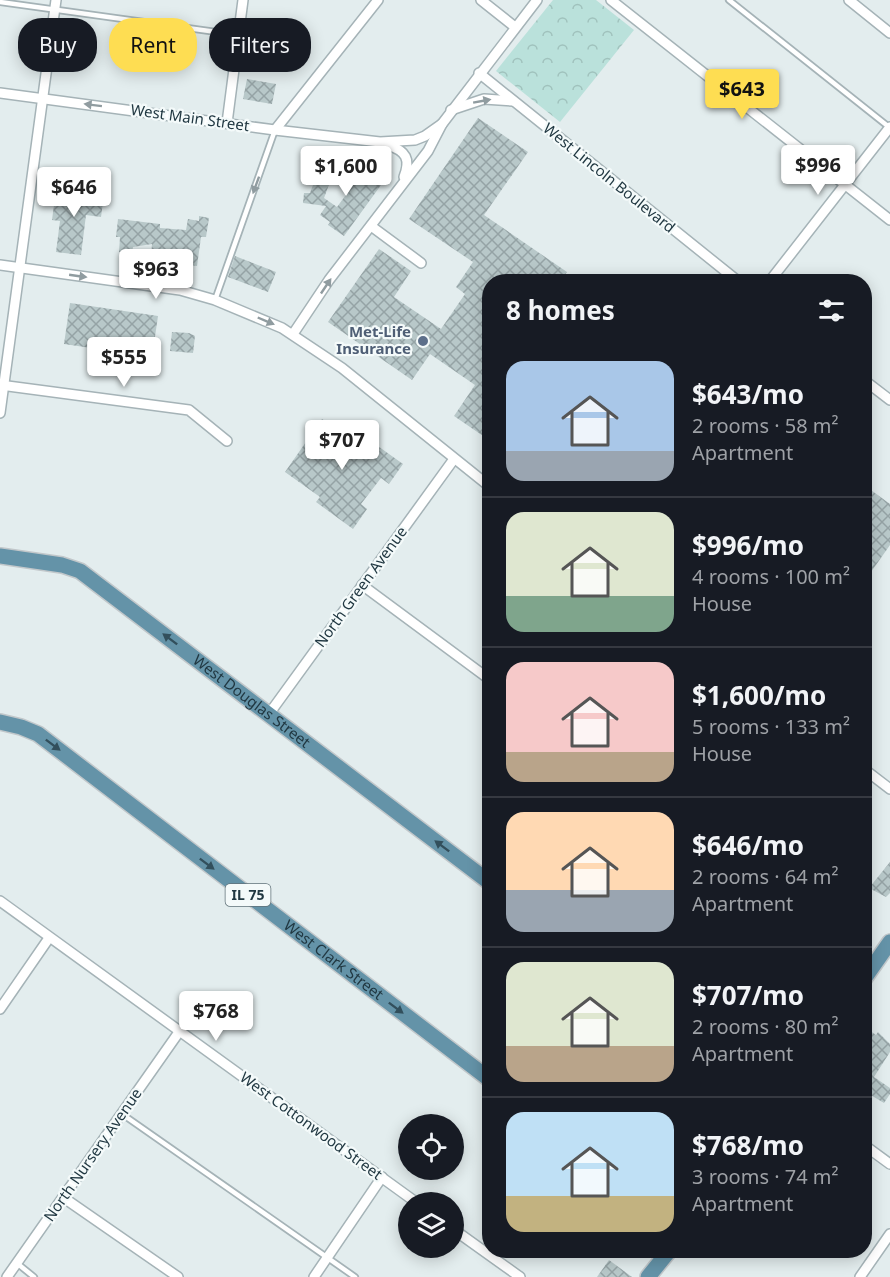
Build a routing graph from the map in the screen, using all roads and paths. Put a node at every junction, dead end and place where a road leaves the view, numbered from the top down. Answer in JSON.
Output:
{"nodes":[{"id":1,"x":243,"y":0,"type":"edge"},
{"id":2,"x":378,"y":0,"type":"edge"},
{"id":3,"x":481,"y":0,"type":"edge"},
{"id":4,"x":537,"y":0,"type":"edge"},
{"id":5,"x":611,"y":0,"type":"edge"},
{"id":6,"x":729,"y":0,"type":"edge"},
{"id":7,"x":849,"y":0,"type":"edge"},
{"id":8,"x":0,"y":2,"type":"edge"},
{"id":9,"x":55,"y":5,"type":"edge"},
{"id":10,"x":240,"y":18,"type":"edge"},
{"id":11,"x":515,"y":27,"type":"junction"},
{"id":12,"x":209,"y":30,"type":"edge"},
{"id":13,"x":890,"y":33,"type":"edge"},
{"id":14,"x":233,"y":72,"type":"edge"},
{"id":15,"x":479,"y":73,"type":"junction"},
{"id":16,"x":0,"y":93,"type":"edge"},
{"id":17,"x":43,"y":99,"type":"junction"},
{"id":18,"x":513,"y":101,"type":"junction"},
{"id":19,"x":452,"y":110,"type":"junction"},
{"id":20,"x":227,"y":123,"type":"junction"},
{"id":21,"x":442,"y":124,"type":"junction"},
{"id":22,"x":890,"y":127,"type":"edge"},
{"id":23,"x":275,"y":130,"type":"junction"},
{"id":24,"x":380,"y":142,"type":"junction"},
{"id":25,"x":845,"y":184,"type":"junction"},
{"id":26,"x":400,"y":187,"type":"junction"},
{"id":27,"x":890,"y":220,"type":"edge"},
{"id":28,"x":371,"y":226,"type":"junction"},
{"id":29,"x":421,"y":263,"type":"dead end"},
{"id":30,"x":0,"y":265,"type":"edge"},
{"id":31,"x":20,"y":268,"type":"junction"},
{"id":32,"x":729,"y":274,"type":"edge"},
{"id":33,"x":775,"y":274,"type":"edge"},
{"id":34,"x":215,"y":300,"type":"junction"},
{"id":35,"x":293,"y":334,"type":"junction"},
{"id":36,"x":1,"y":385,"type":"edge"},
{"id":37,"x":872,"y":386,"type":"edge"},
{"id":38,"x":890,"y":400,"type":"edge"},
{"id":39,"x":0,"y":413,"type":"edge"},
{"id":40,"x":227,"y":441,"type":"dead end"},
{"id":41,"x":454,"y":459,"type":"junction"},
{"id":42,"x":482,"y":481,"type":"edge"},
{"id":43,"x":0,"y":556,"type":"edge"},
{"id":44,"x":362,"y":585,"type":"junction"},
{"id":45,"x":482,"y":674,"type":"edge"},
{"id":46,"x":269,"y":714,"type":"junction"},
{"id":47,"x":0,"y":722,"type":"edge"},
{"id":48,"x":872,"y":775,"type":"edge"},
{"id":49,"x":890,"y":789,"type":"edge"},
{"id":50,"x":482,"y":877,"type":"edge"},
{"id":51,"x":0,"y":901,"type":"edge"},
{"id":52,"x":49,"y":938,"type":"junction"},
{"id":53,"x":890,"y":942,"type":"edge"},
{"id":54,"x":872,"y":968,"type":"edge"},
{"id":55,"x":0,"y":1009,"type":"edge"},
{"id":56,"x":179,"y":1032,"type":"junction"},
{"id":57,"x":482,"y":1074,"type":"edge"},
{"id":58,"x":122,"y":1114,"type":"junction"},
{"id":59,"x":872,"y":1151,"type":"edge"},
{"id":60,"x":890,"y":1164,"type":"edge"},
{"id":61,"x":382,"y":1178,"type":"junction"},
{"id":62,"x":402,"y":1192,"type":"edge"},
{"id":63,"x":64,"y":1198,"type":"junction"},
{"id":64,"x":890,"y":1234,"type":"edge"},
{"id":65,"x":464,"y":1236,"type":"edge"},
{"id":66,"x":482,"y":1246,"type":"edge"},
{"id":67,"x":327,"y":1258,"type":"junction"},
{"id":68,"x":500,"y":1258,"type":"edge"},
{"id":69,"x":665,"y":1258,"type":"edge"},
{"id":70,"x":667,"y":1258,"type":"edge"},
{"id":71,"x":16,"y":1263,"type":"junction"},
{"id":72,"x":7,"y":1277,"type":"edge"},
{"id":73,"x":34,"y":1277,"type":"edge"},
{"id":74,"x":178,"y":1277,"type":"edge"},
{"id":75,"x":314,"y":1277,"type":"edge"},
{"id":76,"x":355,"y":1277,"type":"edge"},
{"id":77,"x":520,"y":1277,"type":"edge"},
{"id":78,"x":648,"y":1277,"type":"edge"},
{"id":79,"x":656,"y":1277,"type":"edge"},
{"id":80,"x":860,"y":1277,"type":"edge"}],
"edges":[{"from":1,"to":10,"type":"street"},
{"from":2,"to":23,"type":"street"},
{"from":3,"to":11,"type":"street"},
{"from":4,"to":11,"type":"street"},
{"from":5,"to":25,"type":"street"},
{"from":6,"to":22,"type":"lane"},
{"from":7,"to":13,"type":"street"},
{"from":8,"to":9,"type":"lane"},
{"from":9,"to":12,"type":"lane"},
{"from":9,"to":17,"type":"street"},
{"from":11,"to":15,"type":"street"},
{"from":14,"to":20,"type":"street"},
{"from":15,"to":18,"type":"street","name":"West Lincoln Boulevard"},
{"from":15,"to":19,"type":"street"},
{"from":16,"to":17,"type":"street","name":"West Main Street"},
{"from":20,"to":17,"type":"street","name":"West Main Street","one_way":true},
{"from":17,"to":31,"type":"street"},
{"from":19,"to":18,"type":"street","one_way":true},
{"from":18,"to":32,"type":"street","name":"West Lincoln Boulevard"},
{"from":19,"to":21,"type":"street"},
{"from":20,"to":23,"type":"street","name":"West Main Street"},
{"from":21,"to":24,"type":"street"},
{"from":21,"to":26,"type":"street"},
{"from":22,"to":25,"type":"street"},
{"from":23,"to":24,"type":"street","name":"West Main Street"},
{"from":23,"to":34,"type":"lane","one_way":true},
{"from":24,"to":26,"type":"street"},
{"from":25,"to":27,"type":"street"},
{"from":25,"to":33,"type":"street"},
{"from":26,"to":28,"type":"street"},
{"from":28,"to":29,"type":"street"},
{"from":35,"to":28,"type":"street","one_way":true},
{"from":30,"to":31,"type":"street"},
{"from":31,"to":34,"type":"street","one_way":true},
{"from":31,"to":36,"type":"street"},
{"from":34,"to":35,"type":"street","one_way":true},
{"from":35,"to":41,"type":"street"},
{"from":36,"to":39,"type":"street"},
{"from":36,"to":40,"type":"street"},
{"from":37,"to":38,"type":"street"},
{"from":41,"to":42,"type":"street"},
{"from":41,"to":44,"type":"street","name":"North Green Avenue"},
{"from":46,"to":43,"type":"main road","name":"West Douglas Street","one_way":true},
{"from":44,"to":45,"type":"street"},
{"from":44,"to":46,"type":"street","name":"North Green Avenue"},
{"from":50,"to":46,"type":"main road","name":"West Douglas Street","one_way":true},
{"from":47,"to":57,"type":"main road","name":"West Clark Street","number":"IL 75","one_way":true},
{"from":48,"to":49,"type":"street"},
{"from":51,"to":52,"type":"street","name":"West Cottonwood Street"},
{"from":52,"to":55,"type":"street"},
{"from":52,"to":56,"type":"street","name":"West Cottonwood Street"},
{"from":53,"to":54,"type":"main road"},
{"from":56,"to":58,"type":"street","name":"North Nursery Avenue"},
{"from":56,"to":61,"type":"street","name":"West Cottonwood Street"},
{"from":58,"to":63,"type":"street","name":"North Nursery Avenue"},
{"from":58,"to":67,"type":"lane"},
{"from":59,"to":60,"type":"street"},
{"from":61,"to":62,"type":"street","name":"West Cottonwood Street"},
{"from":61,"to":67,"type":"street"},
{"from":63,"to":71,"type":"street","name":"North Nursery Avenue"},
{"from":63,"to":74,"type":"street"},
{"from":64,"to":80,"type":"street"},
{"from":65,"to":66,"type":"street"},
{"from":67,"to":75,"type":"street"},
{"from":67,"to":76,"type":"lane"},
{"from":68,"to":77,"type":"street"},
{"from":69,"to":78,"type":"main road"},
{"from":70,"to":79,"type":"main road"},
{"from":71,"to":72,"type":"street","name":"North Nursery Avenue"},
{"from":71,"to":73,"type":"lane"}]}
